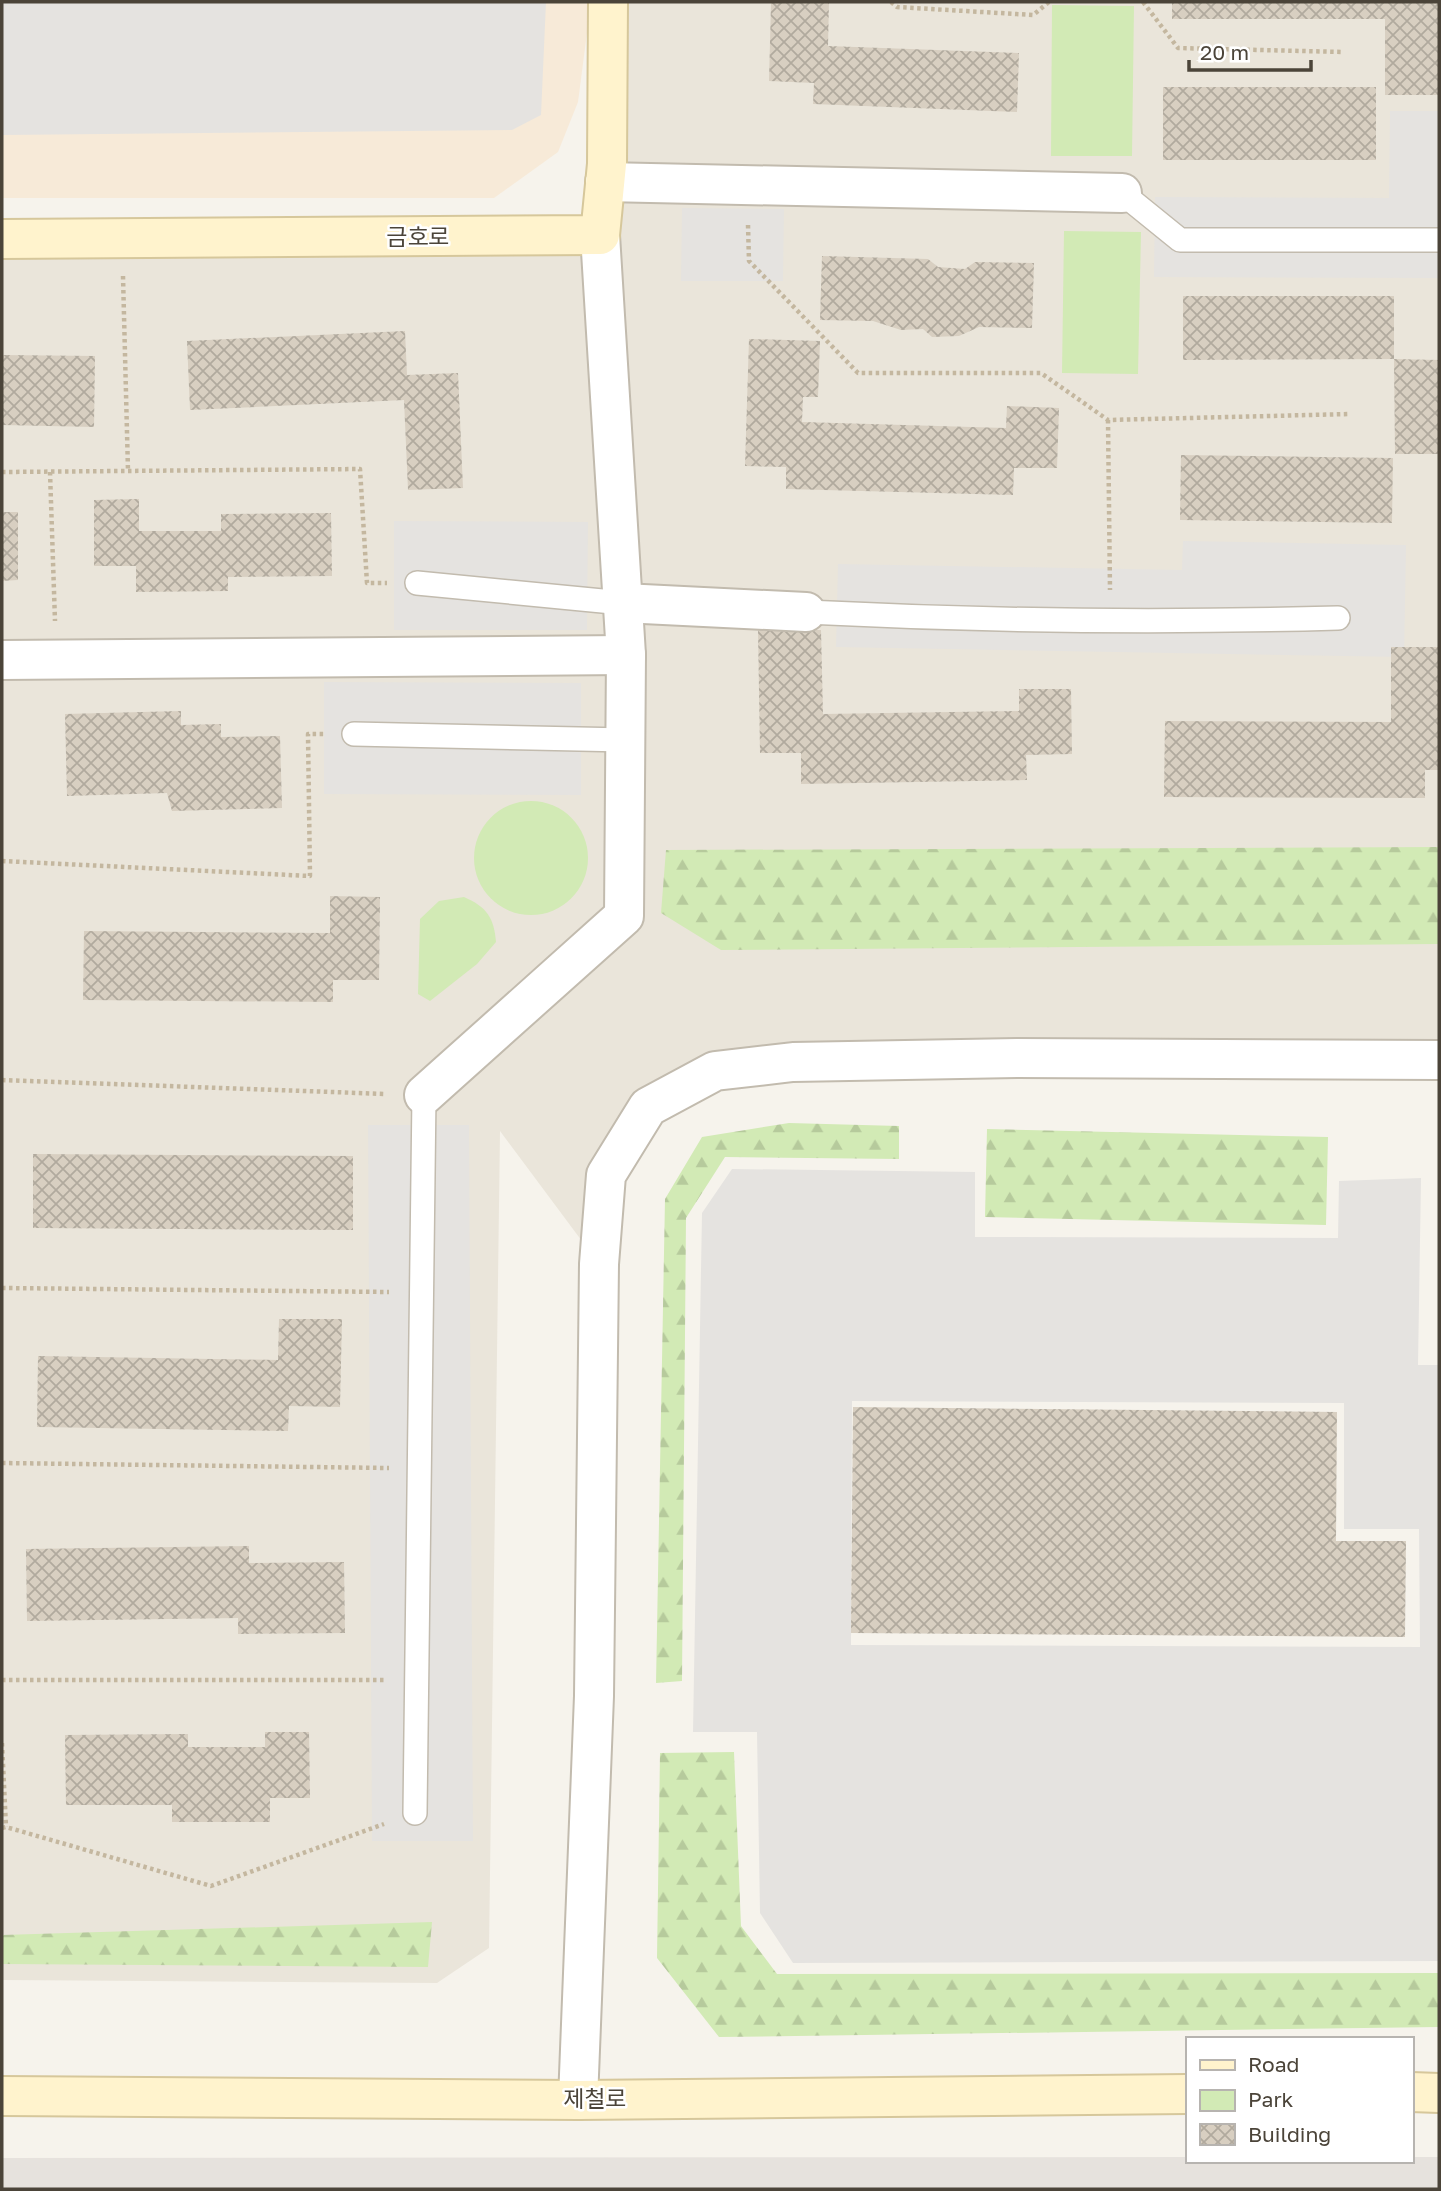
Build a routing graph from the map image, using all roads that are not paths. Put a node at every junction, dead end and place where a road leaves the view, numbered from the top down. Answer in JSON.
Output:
{"nodes":[{"id":1,"x":608,"y":2,"type":"edge"},
{"id":2,"x":605,"y":182,"type":"junction"},
{"id":3,"x":1122,"y":193,"type":"joint"},
{"id":4,"x":600,"y":235,"type":"junction"},
{"id":5,"x":2,"y":239,"type":"edge"},
{"id":6,"x":1439,"y":240,"type":"edge"},
{"id":7,"x":417,"y":583,"type":"road end"},
{"id":8,"x":623,"y":603,"type":"junction"},
{"id":9,"x":806,"y":612,"type":"joint"},
{"id":10,"x":1338,"y":618,"type":"dead end"},
{"id":11,"x":626,"y":655,"type":"junction"},
{"id":12,"x":2,"y":660,"type":"edge"},
{"id":13,"x":354,"y":734,"type":"road end"},
{"id":14,"x":626,"y":740,"type":"junction"},
{"id":15,"x":1439,"y":1060,"type":"edge"},
{"id":16,"x":424,"y":1095,"type":"joint"},
{"id":17,"x":415,"y":1813,"type":"road end"},
{"id":18,"x":1413,"y":2092,"type":"edge"},
{"id":19,"x":1439,"y":2093,"type":"edge"},
{"id":20,"x":1186,"y":2094,"type":"edge"},
{"id":21,"x":2,"y":2096,"type":"edge"},
{"id":22,"x":578,"y":2100,"type":"junction"}],
"edges":[{"from":1,"to":2,"type":"main road"},
{"from":2,"to":3,"type":"street"},
{"from":2,"to":4,"type":"main road"},
{"from":3,"to":6,"type":"lane"},
{"from":4,"to":5,"type":"main road","name":"금호로"},
{"from":4,"to":8,"type":"street"},
{"from":7,"to":8,"type":"lane"},
{"from":8,"to":9,"type":"street"},
{"from":8,"to":11,"type":"street"},
{"from":9,"to":10,"type":"lane"},
{"from":11,"to":12,"type":"street"},
{"from":11,"to":14,"type":"street"},
{"from":13,"to":14,"type":"lane"},
{"from":14,"to":16,"type":"street"},
{"from":15,"to":22,"type":"street"},
{"from":16,"to":17,"type":"lane"},
{"from":18,"to":19,"type":"main road"},
{"from":20,"to":22,"type":"main road","name":"제철로"},
{"from":21,"to":22,"type":"main road","name":"제철로"}]}
